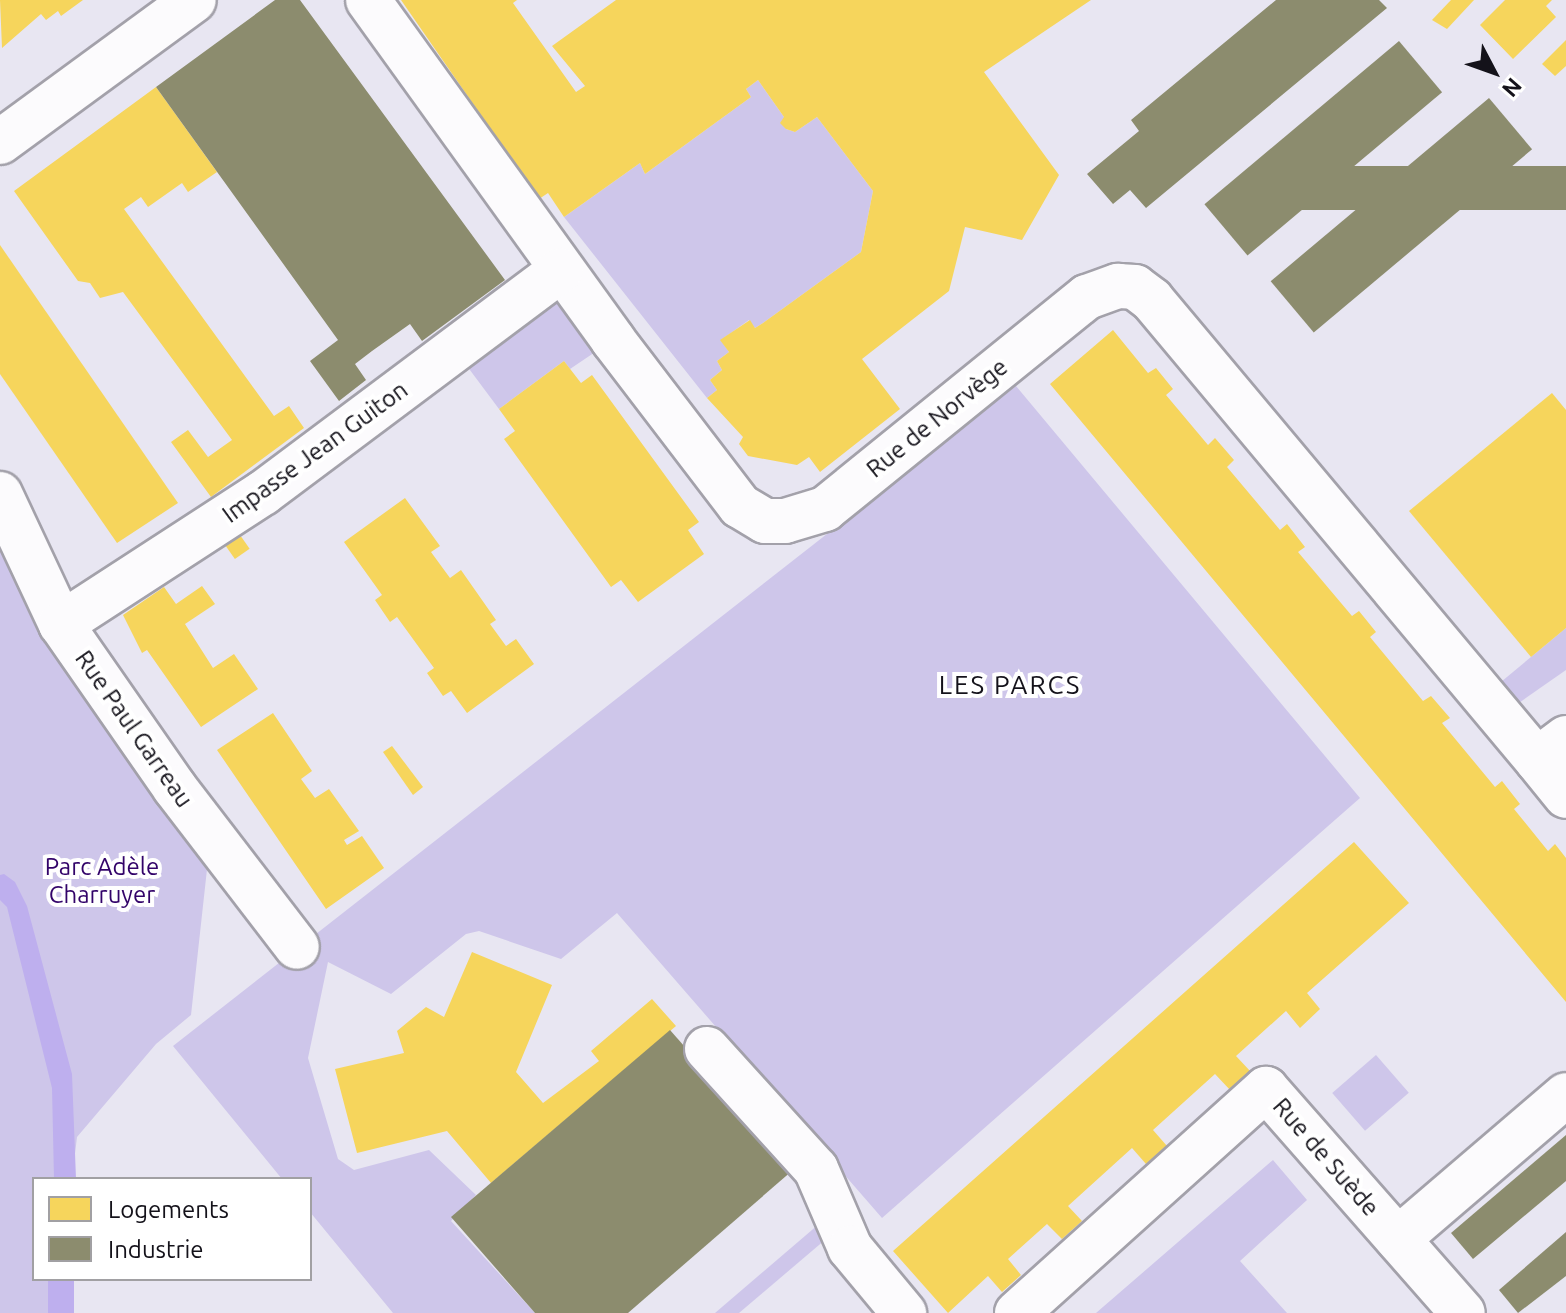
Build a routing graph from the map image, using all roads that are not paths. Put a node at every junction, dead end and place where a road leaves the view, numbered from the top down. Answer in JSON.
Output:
{"nodes":[{"id":1,"x":194,"y":0,"type":"edge"},
{"id":2,"x":368,"y":0,"type":"edge"},
{"id":3,"x":0,"y":142,"type":"edge"},
{"id":4,"x":561,"y":270,"type":"junction"},
{"id":5,"x":0,"y":494,"type":"edge"},
{"id":6,"x":61,"y":624,"type":"junction"},
{"id":7,"x":1552,"y":749,"type":"edge"},
{"id":8,"x":1566,"y":796,"type":"edge"},
{"id":9,"x":297,"y":947,"type":"dead end"},
{"id":10,"x":707,"y":1049,"type":"dead end"},
{"id":11,"x":1566,"y":1095,"type":"edge"},
{"id":12,"x":1398,"y":1239,"type":"junction"},
{"id":13,"x":904,"y":1313,"type":"edge"},
{"id":14,"x":1017,"y":1313,"type":"edge"},
{"id":15,"x":1463,"y":1313,"type":"edge"}],
"edges":[{"from":1,"to":3,"type":"street"},
{"from":2,"to":4,"type":"street","name":"Rue de Norvège"},
{"from":4,"to":6,"type":"street","name":"Impasse Jean Guiton"},
{"from":4,"to":7,"type":"street","name":"Rue de Norvège"},
{"from":5,"to":6,"type":"street","name":"Rue Paul Garreau"},
{"from":6,"to":9,"type":"street","name":"Rue Paul Garreau"},
{"from":7,"to":8,"type":"street"},
{"from":10,"to":13,"type":"street"},
{"from":11,"to":12,"type":"street","name":"Rue de Suède"},
{"from":12,"to":14,"type":"street","name":"Rue de Suède"},
{"from":12,"to":15,"type":"street"}]}
